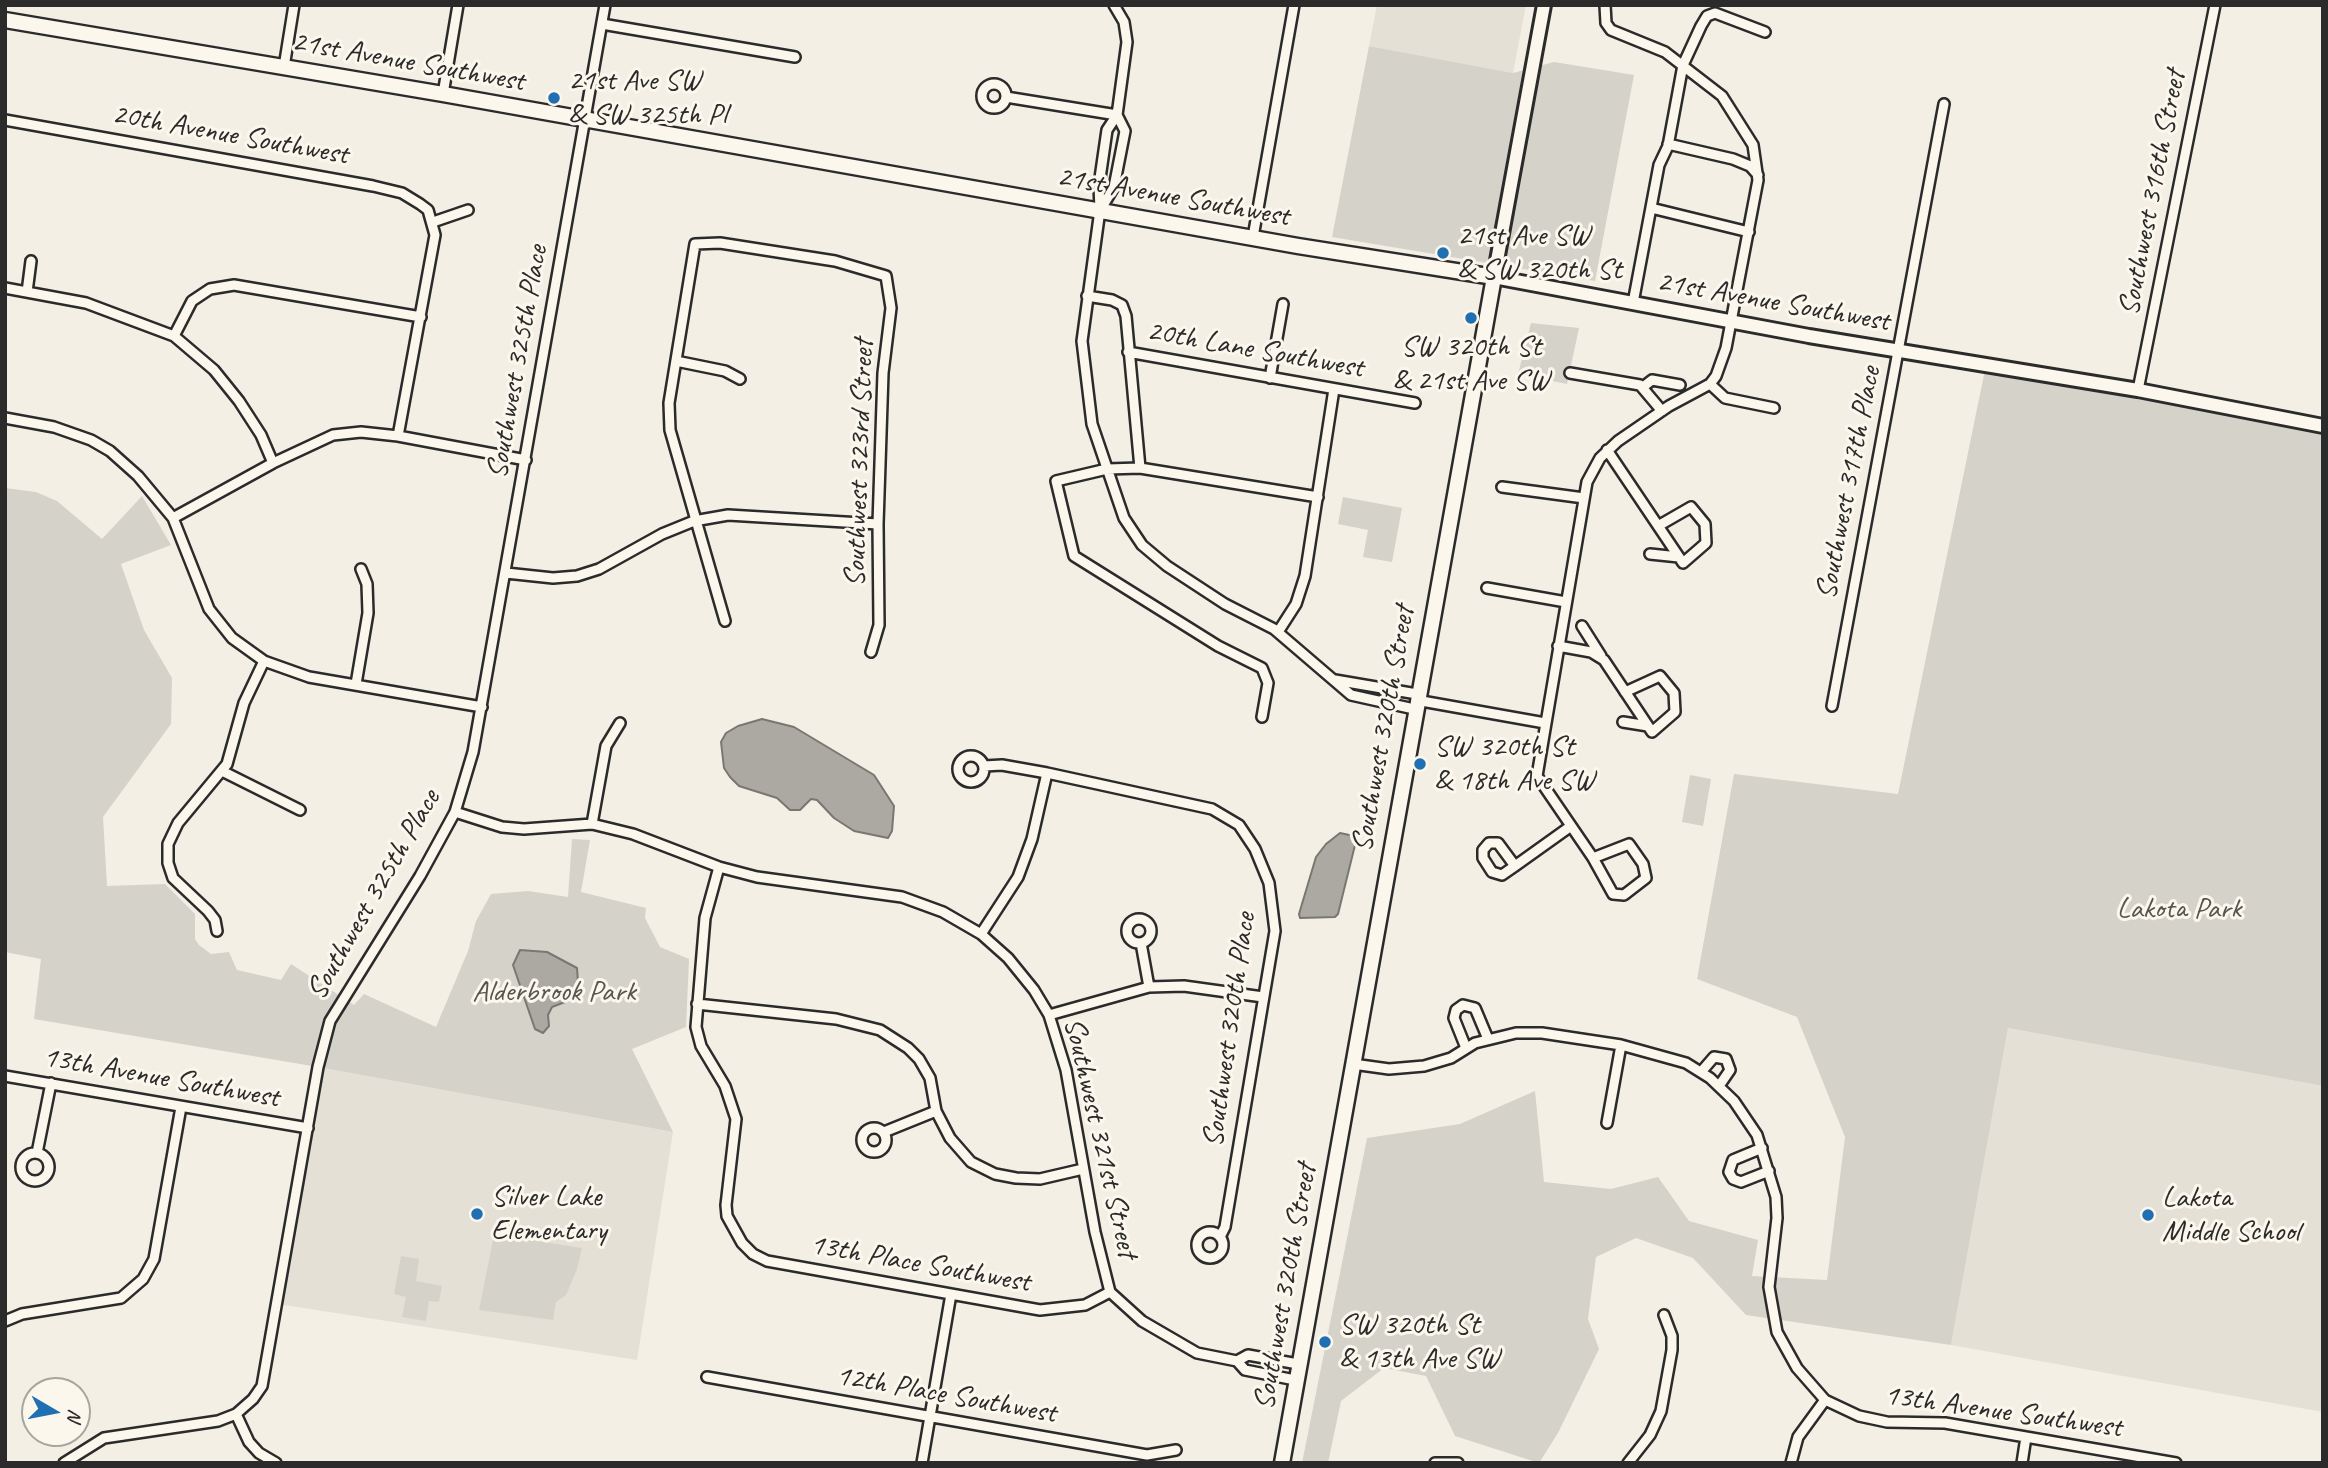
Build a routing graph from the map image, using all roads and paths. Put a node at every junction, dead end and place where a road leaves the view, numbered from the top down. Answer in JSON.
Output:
{"nodes":[{"id":1,"x":294,"y":5,"type":"edge"},
{"id":2,"x":458,"y":5,"type":"edge"},
{"id":3,"x":605,"y":5,"type":"edge"},
{"id":4,"x":1114,"y":5,"type":"edge"},
{"id":5,"x":1294,"y":5,"type":"edge"},
{"id":6,"x":1544,"y":5,"type":"edge"},
{"id":7,"x":1605,"y":5,"type":"edge"},
{"id":8,"x":2215,"y":5,"type":"edge"},
{"id":9,"x":8,"y":20,"type":"edge"},
{"id":10,"x":602,"y":24,"type":"junction"},
{"id":11,"x":1765,"y":32,"type":"dead end"},
{"id":12,"x":795,"y":57,"type":"dead end"},
{"id":13,"x":1682,"y":65,"type":"junction"},
{"id":14,"x":284,"y":67,"type":"junction"},
{"id":15,"x":443,"y":94,"type":"junction"},
{"id":16,"x":1006,"y":97,"type":"dead end"},
{"id":17,"x":1944,"y":104,"type":"dead end"},
{"id":18,"x":1117,"y":115,"type":"junction"},
{"id":19,"x":5,"y":120,"type":"edge"},
{"id":20,"x":584,"y":120,"type":"junction"},
{"id":21,"x":1668,"y":145,"type":"junction"},
{"id":22,"x":1758,"y":175,"type":"junction"},
{"id":23,"x":1651,"y":208,"type":"junction"},
{"id":24,"x":468,"y":210,"type":"dead end"},
{"id":25,"x":1100,"y":210,"type":"junction"},
{"id":26,"x":433,"y":222,"type":"junction"},
{"id":27,"x":1749,"y":232,"type":"junction"},
{"id":28,"x":1253,"y":237,"type":"junction"},
{"id":29,"x":31,"y":261,"type":"dead end"},
{"id":30,"x":1494,"y":277,"type":"junction"},
{"id":31,"x":5,"y":288,"type":"edge"},
{"id":32,"x":27,"y":292,"type":"junction"},
{"id":33,"x":1087,"y":296,"type":"junction"},
{"id":34,"x":1633,"y":303,"type":"junction"},
{"id":35,"x":1283,"y":304,"type":"dead end"},
{"id":36,"x":421,"y":317,"type":"junction"},
{"id":37,"x":1730,"y":321,"type":"junction"},
{"id":38,"x":174,"y":336,"type":"junction"},
{"id":39,"x":1899,"y":351,"type":"junction"},
{"id":40,"x":1128,"y":352,"type":"junction"},
{"id":41,"x":676,"y":361,"type":"junction"},
{"id":42,"x":1570,"y":373,"type":"dead end"},
{"id":43,"x":1270,"y":378,"type":"junction"},
{"id":44,"x":740,"y":379,"type":"dead end"},
{"id":45,"x":1680,"y":384,"type":"dead end"},
{"id":46,"x":1710,"y":384,"type":"junction"},
{"id":47,"x":1643,"y":387,"type":"junction"},
{"id":48,"x":1334,"y":389,"type":"junction"},
{"id":49,"x":2138,"y":390,"type":"junction"},
{"id":50,"x":1415,"y":403,"type":"dead end"},
{"id":51,"x":1774,"y":408,"type":"dead end"},
{"id":52,"x":1662,"y":411,"type":"junction"},
{"id":53,"x":5,"y":418,"type":"edge"},
{"id":54,"x":2323,"y":426,"type":"edge"},
{"id":55,"x":398,"y":436,"type":"junction"},
{"id":56,"x":1607,"y":450,"type":"junction"},
{"id":57,"x":526,"y":460,"type":"junction"},
{"id":58,"x":273,"y":463,"type":"junction"},
{"id":59,"x":1140,"y":468,"type":"junction"},
{"id":60,"x":1107,"y":469,"type":"junction"},
{"id":61,"x":1502,"y":487,"type":"dead end"},
{"id":62,"x":1318,"y":497,"type":"junction"},
{"id":63,"x":1584,"y":498,"type":"junction"},
{"id":64,"x":173,"y":518,"type":"junction"},
{"id":65,"x":694,"y":521,"type":"junction"},
{"id":66,"x":878,"y":524,"type":"junction"},
{"id":67,"x":1658,"y":526,"type":"junction"},
{"id":68,"x":1650,"y":554,"type":"dead end"},
{"id":69,"x":1679,"y":557,"type":"junction"},
{"id":70,"x":361,"y":569,"type":"dead end"},
{"id":71,"x":506,"y":573,"type":"junction"},
{"id":72,"x":1487,"y":588,"type":"dead end"},
{"id":73,"x":1566,"y":602,"type":"junction"},
{"id":74,"x":725,"y":621,"type":"dead end"},
{"id":75,"x":1582,"y":626,"type":"dead end"},
{"id":76,"x":1278,"y":632,"type":"junction"},
{"id":77,"x":1559,"y":646,"type":"junction"},
{"id":78,"x":871,"y":652,"type":"dead end"},
{"id":79,"x":1604,"y":660,"type":"junction"},
{"id":80,"x":264,"y":661,"type":"junction"},
{"id":81,"x":1334,"y":680,"type":"junction"},
{"id":82,"x":356,"y":684,"type":"junction"},
{"id":83,"x":1625,"y":692,"type":"junction"},
{"id":84,"x":1416,"y":701,"type":"junction"},
{"id":85,"x":1832,"y":706,"type":"dead end"},
{"id":86,"x":482,"y":707,"type":"junction"},
{"id":87,"x":1262,"y":717,"type":"dead end"},
{"id":88,"x":1623,"y":722,"type":"dead end"},
{"id":89,"x":620,"y":723,"type":"dead end"},
{"id":90,"x":1545,"y":723,"type":"junction"},
{"id":91,"x":1648,"y":726,"type":"junction"},
{"id":92,"x":984,"y":766,"type":"dead end"},
{"id":93,"x":222,"y":771,"type":"junction"},
{"id":94,"x":1047,"y":773,"type":"junction"},
{"id":95,"x":300,"y":810,"type":"dead end"},
{"id":96,"x":455,"y":812,"type":"junction"},
{"id":97,"x":592,"y":824,"type":"junction"},
{"id":98,"x":1571,"y":825,"type":"junction"},
{"id":99,"x":1592,"y":858,"type":"junction"},
{"id":100,"x":1515,"y":866,"type":"dead end"},
{"id":101,"x":719,"y":867,"type":"junction"},
{"id":102,"x":217,"y":931,"type":"dead end"},
{"id":103,"x":981,"y":934,"type":"junction"},
{"id":104,"x":1141,"y":943,"type":"dead end"},
{"id":105,"x":1149,"y":987,"type":"junction"},
{"id":106,"x":1263,"y":996,"type":"junction"},
{"id":107,"x":697,"y":1004,"type":"junction"},
{"id":108,"x":1049,"y":1015,"type":"junction"},
{"id":109,"x":1488,"y":1039,"type":"junction"},
{"id":110,"x":1621,"y":1045,"type":"junction"},
{"id":111,"x":1466,"y":1048,"type":"junction"},
{"id":112,"x":1353,"y":1064,"type":"junction"},
{"id":113,"x":1701,"y":1072,"type":"junction"},
{"id":114,"x":5,"y":1076,"type":"edge"},
{"id":115,"x":51,"y":1083,"type":"junction"},
{"id":116,"x":1719,"y":1086,"type":"junction"},
{"id":117,"x":181,"y":1107,"type":"junction"},
{"id":118,"x":936,"y":1111,"type":"junction"},
{"id":119,"x":1607,"y":1123,"type":"dead end"},
{"id":120,"x":308,"y":1128,"type":"junction"},
{"id":121,"x":884,"y":1132,"type":"dead end"},
{"id":122,"x":1762,"y":1148,"type":"junction"},
{"id":123,"x":37,"y":1153,"type":"dead end"},
{"id":124,"x":1083,"y":1169,"type":"junction"},
{"id":125,"x":1769,"y":1171,"type":"junction"},
{"id":126,"x":1220,"y":1237,"type":"dead end"},
{"id":127,"x":1110,"y":1292,"type":"junction"},
{"id":128,"x":951,"y":1294,"type":"junction"},
{"id":129,"x":1664,"y":1315,"type":"dead end"},
{"id":130,"x":5,"y":1321,"type":"edge"},
{"id":131,"x":1237,"y":1361,"type":"junction"},
{"id":132,"x":1298,"y":1364,"type":"junction"},
{"id":133,"x":707,"y":1377,"type":"dead end"},
{"id":134,"x":1295,"y":1380,"type":"junction"},
{"id":135,"x":1825,"y":1400,"type":"junction"},
{"id":136,"x":236,"y":1414,"type":"junction"},
{"id":137,"x":930,"y":1419,"type":"junction"},
{"id":138,"x":2026,"y":1437,"type":"junction"},
{"id":139,"x":1176,"y":1450,"type":"dead end"},
{"id":140,"x":64,"y":1463,"type":"edge"},
{"id":141,"x":276,"y":1463,"type":"edge"},
{"id":142,"x":922,"y":1463,"type":"edge"},
{"id":143,"x":1282,"y":1463,"type":"edge"},
{"id":144,"x":1435,"y":1463,"type":"edge"},
{"id":145,"x":1458,"y":1463,"type":"edge"},
{"id":146,"x":1628,"y":1463,"type":"edge"},
{"id":147,"x":1791,"y":1463,"type":"edge"},
{"id":148,"x":2022,"y":1463,"type":"edge"},
{"id":149,"x":2176,"y":1463,"type":"edge"}],
"edges":[{"from":1,"to":14,"type":"street"},
{"from":2,"to":15,"type":"street"},
{"from":3,"to":10,"type":"street","name":"Southwest 325th Place"},
{"from":4,"to":18,"type":"street"},
{"from":5,"to":28,"type":"street"},
{"from":6,"to":30,"type":"main road","name":"Southwest 320th Street"},
{"from":7,"to":13,"type":"street"},
{"from":8,"to":49,"type":"street","name":"Southwest 316th Street"},
{"from":9,"to":14,"type":"main road","name":"21st Avenue Southwest"},
{"from":10,"to":12,"type":"street"},
{"from":10,"to":20,"type":"street","name":"Southwest 325th Place"},
{"from":11,"to":13,"type":"street"},
{"from":13,"to":21,"type":"street"},
{"from":13,"to":22,"type":"street"},
{"from":14,"to":15,"type":"main road","name":"21st Avenue Southwest"},
{"from":15,"to":20,"type":"main road","name":"21st Avenue Southwest"},
{"from":16,"to":18,"type":"street"},
{"from":17,"to":39,"type":"street","name":"Southwest 317th Place"},
{"from":18,"to":25,"type":"street"},
{"from":18,"to":25,"type":"street"},
{"from":19,"to":26,"type":"street","name":"20th Avenue Southwest"},
{"from":20,"to":25,"type":"main road","name":"21st Avenue Southwest"},
{"from":20,"to":57,"type":"street","name":"Southwest 325th Place"},
{"from":21,"to":22,"type":"street"},
{"from":21,"to":23,"type":"street"},
{"from":22,"to":27,"type":"street"},
{"from":23,"to":27,"type":"street"},
{"from":23,"to":34,"type":"street"},
{"from":24,"to":26,"type":"street"},
{"from":25,"to":28,"type":"main road","name":"21st Avenue Southwest"},
{"from":25,"to":33,"type":"street"},
{"from":26,"to":36,"type":"street"},
{"from":27,"to":37,"type":"street"},
{"from":28,"to":30,"type":"main road","name":"21st Avenue Southwest"},
{"from":29,"to":32,"type":"street"},
{"from":30,"to":34,"type":"main road","name":"21st Avenue Southwest"},
{"from":30,"to":84,"type":"main road","name":"Southwest 320th Street"},
{"from":31,"to":32,"type":"street"},
{"from":32,"to":38,"type":"street"},
{"from":33,"to":40,"type":"street","name":"20th Lane Southwest"},
{"from":33,"to":60,"type":"street"},
{"from":34,"to":37,"type":"main road","name":"21st Avenue Southwest"},
{"from":35,"to":43,"type":"street"},
{"from":36,"to":38,"type":"street"},
{"from":36,"to":55,"type":"street"},
{"from":37,"to":39,"type":"main road","name":"21st Avenue Southwest"},
{"from":37,"to":46,"type":"street"},
{"from":38,"to":58,"type":"street"},
{"from":39,"to":49,"type":"main road","name":"21st Avenue Southwest"},
{"from":39,"to":85,"type":"street","name":"Southwest 317th Place"},
{"from":40,"to":43,"type":"street","name":"20th Lane Southwest"},
{"from":40,"to":59,"type":"street","name":"20th Lane Southwest"},
{"from":41,"to":44,"type":"street"},
{"from":41,"to":65,"type":"street"},
{"from":41,"to":66,"type":"street","name":"Southwest 323rd Street"},
{"from":42,"to":47,"type":"street"},
{"from":43,"to":48,"type":"street","name":"20th Lane Southwest"},
{"from":45,"to":47,"type":"street"},
{"from":46,"to":51,"type":"street"},
{"from":46,"to":52,"type":"street"},
{"from":47,"to":52,"type":"street"},
{"from":48,"to":50,"type":"street","name":"20th Lane Southwest"},
{"from":48,"to":62,"type":"street"},
{"from":49,"to":54,"type":"main road","name":"21st Avenue Southwest"},
{"from":52,"to":56,"type":"street"},
{"from":53,"to":64,"type":"street"},
{"from":55,"to":57,"type":"street"},
{"from":55,"to":58,"type":"street"},
{"from":56,"to":63,"type":"street"},
{"from":56,"to":67,"type":"street"},
{"from":57,"to":71,"type":"street","name":"Southwest 325th Place"},
{"from":58,"to":64,"type":"street"},
{"from":59,"to":60,"type":"street"},
{"from":59,"to":62,"type":"street"},
{"from":60,"to":76,"type":"street"},
{"from":60,"to":87,"type":"street"},
{"from":61,"to":63,"type":"street"},
{"from":62,"to":76,"type":"street"},
{"from":63,"to":73,"type":"street"},
{"from":64,"to":80,"type":"street"},
{"from":65,"to":66,"type":"street"},
{"from":65,"to":71,"type":"street"},
{"from":65,"to":74,"type":"street"},
{"from":66,"to":78,"type":"street","name":"Southwest 323rd Street"},
{"from":67,"to":69,"type":"street"},
{"from":67,"to":69,"type":"street"},
{"from":68,"to":69,"type":"street"},
{"from":70,"to":82,"type":"street"},
{"from":71,"to":86,"type":"street","name":"Southwest 325th Place"},
{"from":72,"to":73,"type":"street"},
{"from":73,"to":77,"type":"street"},
{"from":75,"to":79,"type":"street"},
{"from":76,"to":81,"type":"street"},
{"from":77,"to":79,"type":"street"},
{"from":77,"to":90,"type":"street"},
{"from":79,"to":83,"type":"street"},
{"from":80,"to":82,"type":"street"},
{"from":80,"to":93,"type":"street"},
{"from":81,"to":84,"type":"street"},
{"from":81,"to":84,"type":"street"},
{"from":82,"to":86,"type":"street"},
{"from":83,"to":91,"type":"street"},
{"from":83,"to":91,"type":"street"},
{"from":84,"to":90,"type":"street"},
{"from":84,"to":112,"type":"main road","name":"Southwest 320th Street"},
{"from":86,"to":96,"type":"street","name":"Southwest 325th Place"},
{"from":88,"to":91,"type":"street"},
{"from":89,"to":97,"type":"street"},
{"from":90,"to":98,"type":"street"},
{"from":92,"to":94,"type":"street"},
{"from":93,"to":95,"type":"street"},
{"from":93,"to":102,"type":"street"},
{"from":94,"to":103,"type":"street"},
{"from":94,"to":106,"type":"street","name":"Southwest 320th Place"},
{"from":96,"to":97,"type":"street","name":"Southwest 321st Street"},
{"from":96,"to":120,"type":"street","name":"Southwest 325th Place"},
{"from":97,"to":101,"type":"street","name":"Southwest 321st Street"},
{"from":98,"to":99,"type":"street"},
{"from":98,"to":100,"type":"street"},
{"from":99,"to":99,"type":"street"},
{"from":101,"to":103,"type":"street","name":"Southwest 321st Street"},
{"from":101,"to":107,"type":"street"},
{"from":103,"to":108,"type":"street","name":"Southwest 321st Street"},
{"from":104,"to":105,"type":"street"},
{"from":105,"to":106,"type":"street"},
{"from":105,"to":108,"type":"street"},
{"from":106,"to":126,"type":"street","name":"Southwest 320th Place"},
{"from":107,"to":118,"type":"street"},
{"from":107,"to":128,"type":"street","name":"13th Place Southwest"},
{"from":108,"to":124,"type":"street","name":"Southwest 321st Street"},
{"from":109,"to":110,"type":"street"},
{"from":109,"to":111,"type":"street"},
{"from":109,"to":111,"type":"street"},
{"from":110,"to":113,"type":"street"},
{"from":110,"to":119,"type":"street"},
{"from":111,"to":112,"type":"street"},
{"from":112,"to":132,"type":"main road","name":"Southwest 320th Street"},
{"from":113,"to":116,"type":"street"},
{"from":113,"to":116,"type":"street"},
{"from":114,"to":115,"type":"street","name":"13th Avenue Southwest"},
{"from":115,"to":117,"type":"street","name":"13th Avenue Southwest"},
{"from":115,"to":123,"type":"street"},
{"from":116,"to":122,"type":"street"},
{"from":117,"to":120,"type":"street","name":"13th Avenue Southwest"},
{"from":117,"to":130,"type":"street"},
{"from":118,"to":121,"type":"street"},
{"from":118,"to":124,"type":"street"},
{"from":120,"to":136,"type":"street","name":"Southwest 325th Place"},
{"from":122,"to":125,"type":"street"},
{"from":122,"to":125,"type":"street"},
{"from":124,"to":127,"type":"street","name":"Southwest 321st Street"},
{"from":125,"to":135,"type":"street"},
{"from":127,"to":128,"type":"street","name":"13th Place Southwest"},
{"from":127,"to":131,"type":"street"},
{"from":128,"to":137,"type":"street"},
{"from":129,"to":146,"type":"street"},
{"from":131,"to":132,"type":"street"},
{"from":131,"to":134,"type":"street"},
{"from":132,"to":134,"type":"main road","name":"Southwest 320th Street"},
{"from":133,"to":137,"type":"street","name":"12th Place Southwest"},
{"from":134,"to":143,"type":"main road","name":"Southwest 320th Street"},
{"from":135,"to":138,"type":"street","name":"13th Avenue Southwest"},
{"from":135,"to":147,"type":"street"},
{"from":136,"to":140,"type":"street"},
{"from":136,"to":141,"type":"street"},
{"from":137,"to":139,"type":"street","name":"12th Place Southwest"},
{"from":137,"to":142,"type":"street"},
{"from":138,"to":148,"type":"street"},
{"from":138,"to":149,"type":"street","name":"13th Avenue Southwest"},
{"from":144,"to":145,"type":"street"}]}
